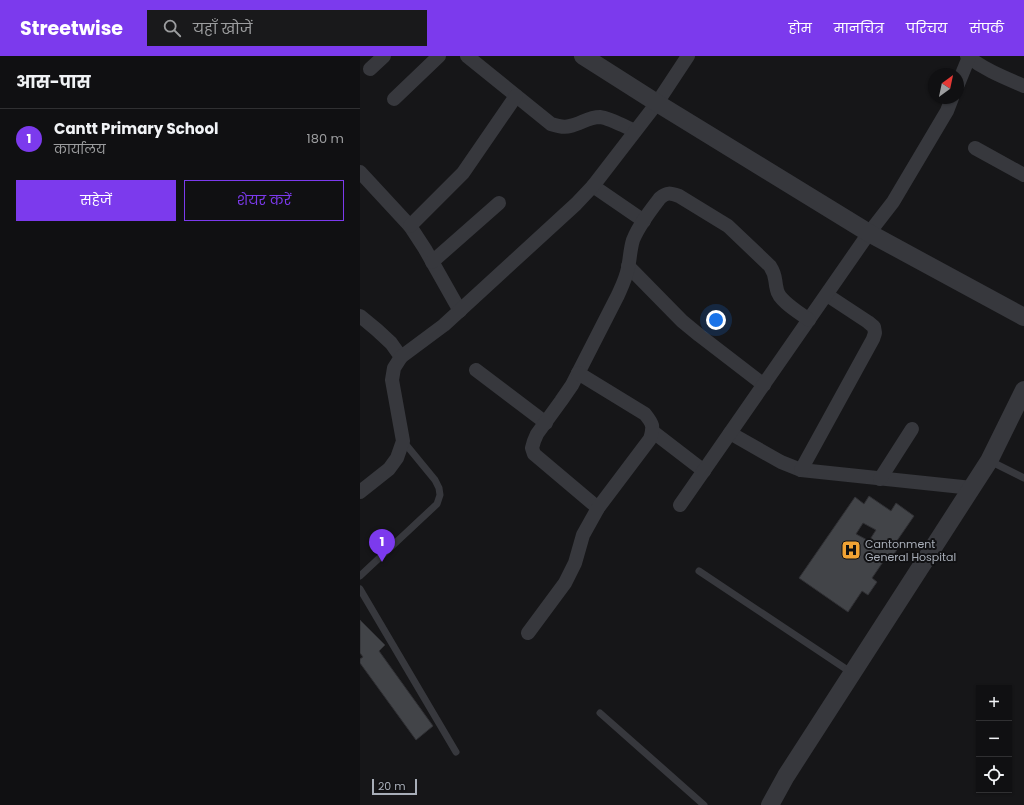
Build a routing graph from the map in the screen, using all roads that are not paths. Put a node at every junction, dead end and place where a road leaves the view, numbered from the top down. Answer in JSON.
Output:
{"nodes":[{"id":1,"x":384,"y":56,"type":"edge"},
{"id":2,"x":439,"y":56,"type":"edge"},
{"id":3,"x":467,"y":56,"type":"edge"},
{"id":4,"x":583,"y":56,"type":"edge"},
{"id":5,"x":688,"y":56,"type":"edge"},
{"id":6,"x":968,"y":56,"type":"edge"},
{"id":7,"x":964,"y":68,"type":"edge"},
{"id":8,"x":370,"y":69,"type":"dead end"},
{"id":9,"x":1024,"y":86,"type":"edge"},
{"id":10,"x":516,"y":96,"type":"junction"},
{"id":11,"x":394,"y":99,"type":"dead end"},
{"id":12,"x":657,"y":103,"type":"junction"},
{"id":13,"x":950,"y":104,"type":"edge"},
{"id":14,"x":635,"y":132,"type":"junction"},
{"id":15,"x":975,"y":148,"type":"dead end"},
{"id":16,"x":360,"y":172,"type":"edge"},
{"id":17,"x":1024,"y":175,"type":"edge"},
{"id":18,"x":593,"y":186,"type":"junction"},
{"id":19,"x":499,"y":203,"type":"dead end"},
{"id":20,"x":644,"y":221,"type":"junction"},
{"id":21,"x":410,"y":226,"type":"junction"},
{"id":22,"x":869,"y":233,"type":"junction"},
{"id":23,"x":432,"y":262,"type":"junction"},
{"id":24,"x":628,"y":266,"type":"junction"},
{"id":25,"x":826,"y":295,"type":"junction"},
{"id":26,"x":460,"y":311,"type":"junction"},
{"id":27,"x":360,"y":316,"type":"edge"},
{"id":28,"x":1024,"y":317,"type":"edge"},
{"id":29,"x":809,"y":320,"type":"junction"},
{"id":30,"x":401,"y":357,"type":"junction"},
{"id":31,"x":476,"y":370,"type":"dead end"},
{"id":32,"x":578,"y":373,"type":"junction"},
{"id":33,"x":764,"y":385,"type":"junction"},
{"id":34,"x":1024,"y":390,"type":"edge"},
{"id":35,"x":546,"y":423,"type":"junction"},
{"id":36,"x":912,"y":429,"type":"dead end"},
{"id":37,"x":652,"y":431,"type":"junction"},
{"id":38,"x":730,"y":433,"type":"junction"},
{"id":39,"x":402,"y":441,"type":"junction"},
{"id":40,"x":989,"y":461,"type":"junction"},
{"id":41,"x":704,"y":470,"type":"junction"},
{"id":42,"x":801,"y":470,"type":"junction"},
{"id":43,"x":1024,"y":478,"type":"edge"},
{"id":44,"x":880,"y":479,"type":"junction"},
{"id":45,"x":972,"y":488,"type":"junction"},
{"id":46,"x":360,"y":492,"type":"edge"},
{"id":47,"x":680,"y":505,"type":"dead end"},
{"id":48,"x":598,"y":508,"type":"junction"},
{"id":49,"x":699,"y":571,"type":"dead end"},
{"id":50,"x":360,"y":576,"type":"edge"},
{"id":51,"x":360,"y":589,"type":"edge"},
{"id":52,"x":528,"y":633,"type":"dead end"},
{"id":53,"x":852,"y":674,"type":"junction"},
{"id":54,"x":600,"y":713,"type":"dead end"},
{"id":55,"x":456,"y":752,"type":"dead end"},
{"id":56,"x":704,"y":805,"type":"edge"},
{"id":57,"x":770,"y":805,"type":"edge"}],
"edges":[{"from":1,"to":8,"type":"street"},
{"from":2,"to":11,"type":"street"},
{"from":3,"to":10,"type":"street"},
{"from":4,"to":12,"type":"street"},
{"from":5,"to":12,"type":"street"},
{"from":6,"to":7,"type":"street"},
{"from":6,"to":9,"type":"street"},
{"from":10,"to":14,"type":"street"},
{"from":10,"to":21,"type":"street"},
{"from":12,"to":14,"type":"street"},
{"from":12,"to":22,"type":"street"},
{"from":13,"to":22,"type":"street"},
{"from":14,"to":18,"type":"street"},
{"from":15,"to":17,"type":"street"},
{"from":16,"to":21,"type":"street"},
{"from":18,"to":20,"type":"street"},
{"from":18,"to":26,"type":"street"},
{"from":19,"to":23,"type":"street"},
{"from":20,"to":24,"type":"street"},
{"from":20,"to":29,"type":"street"},
{"from":21,"to":23,"type":"street"},
{"from":22,"to":25,"type":"street"},
{"from":22,"to":28,"type":"street"},
{"from":23,"to":26,"type":"street"},
{"from":24,"to":32,"type":"street"},
{"from":24,"to":33,"type":"street"},
{"from":25,"to":29,"type":"street"},
{"from":25,"to":42,"type":"street"},
{"from":26,"to":30,"type":"street"},
{"from":27,"to":30,"type":"street"},
{"from":29,"to":33,"type":"street"},
{"from":30,"to":39,"type":"street"},
{"from":31,"to":35,"type":"street"},
{"from":32,"to":35,"type":"street"},
{"from":32,"to":37,"type":"street"},
{"from":33,"to":38,"type":"street"},
{"from":34,"to":40,"type":"street"},
{"from":35,"to":48,"type":"street"},
{"from":36,"to":44,"type":"street"},
{"from":37,"to":41,"type":"street"},
{"from":37,"to":48,"type":"street"},
{"from":38,"to":41,"type":"street"},
{"from":38,"to":42,"type":"street"},
{"from":39,"to":46,"type":"street"},
{"from":39,"to":50,"type":"lane"},
{"from":40,"to":43,"type":"lane"},
{"from":40,"to":45,"type":"street"},
{"from":41,"to":47,"type":"street"},
{"from":42,"to":44,"type":"street"},
{"from":44,"to":45,"type":"street"},
{"from":45,"to":53,"type":"street"},
{"from":48,"to":52,"type":"street"},
{"from":49,"to":53,"type":"lane"},
{"from":51,"to":55,"type":"lane"},
{"from":53,"to":57,"type":"street"},
{"from":54,"to":56,"type":"lane"}]}
